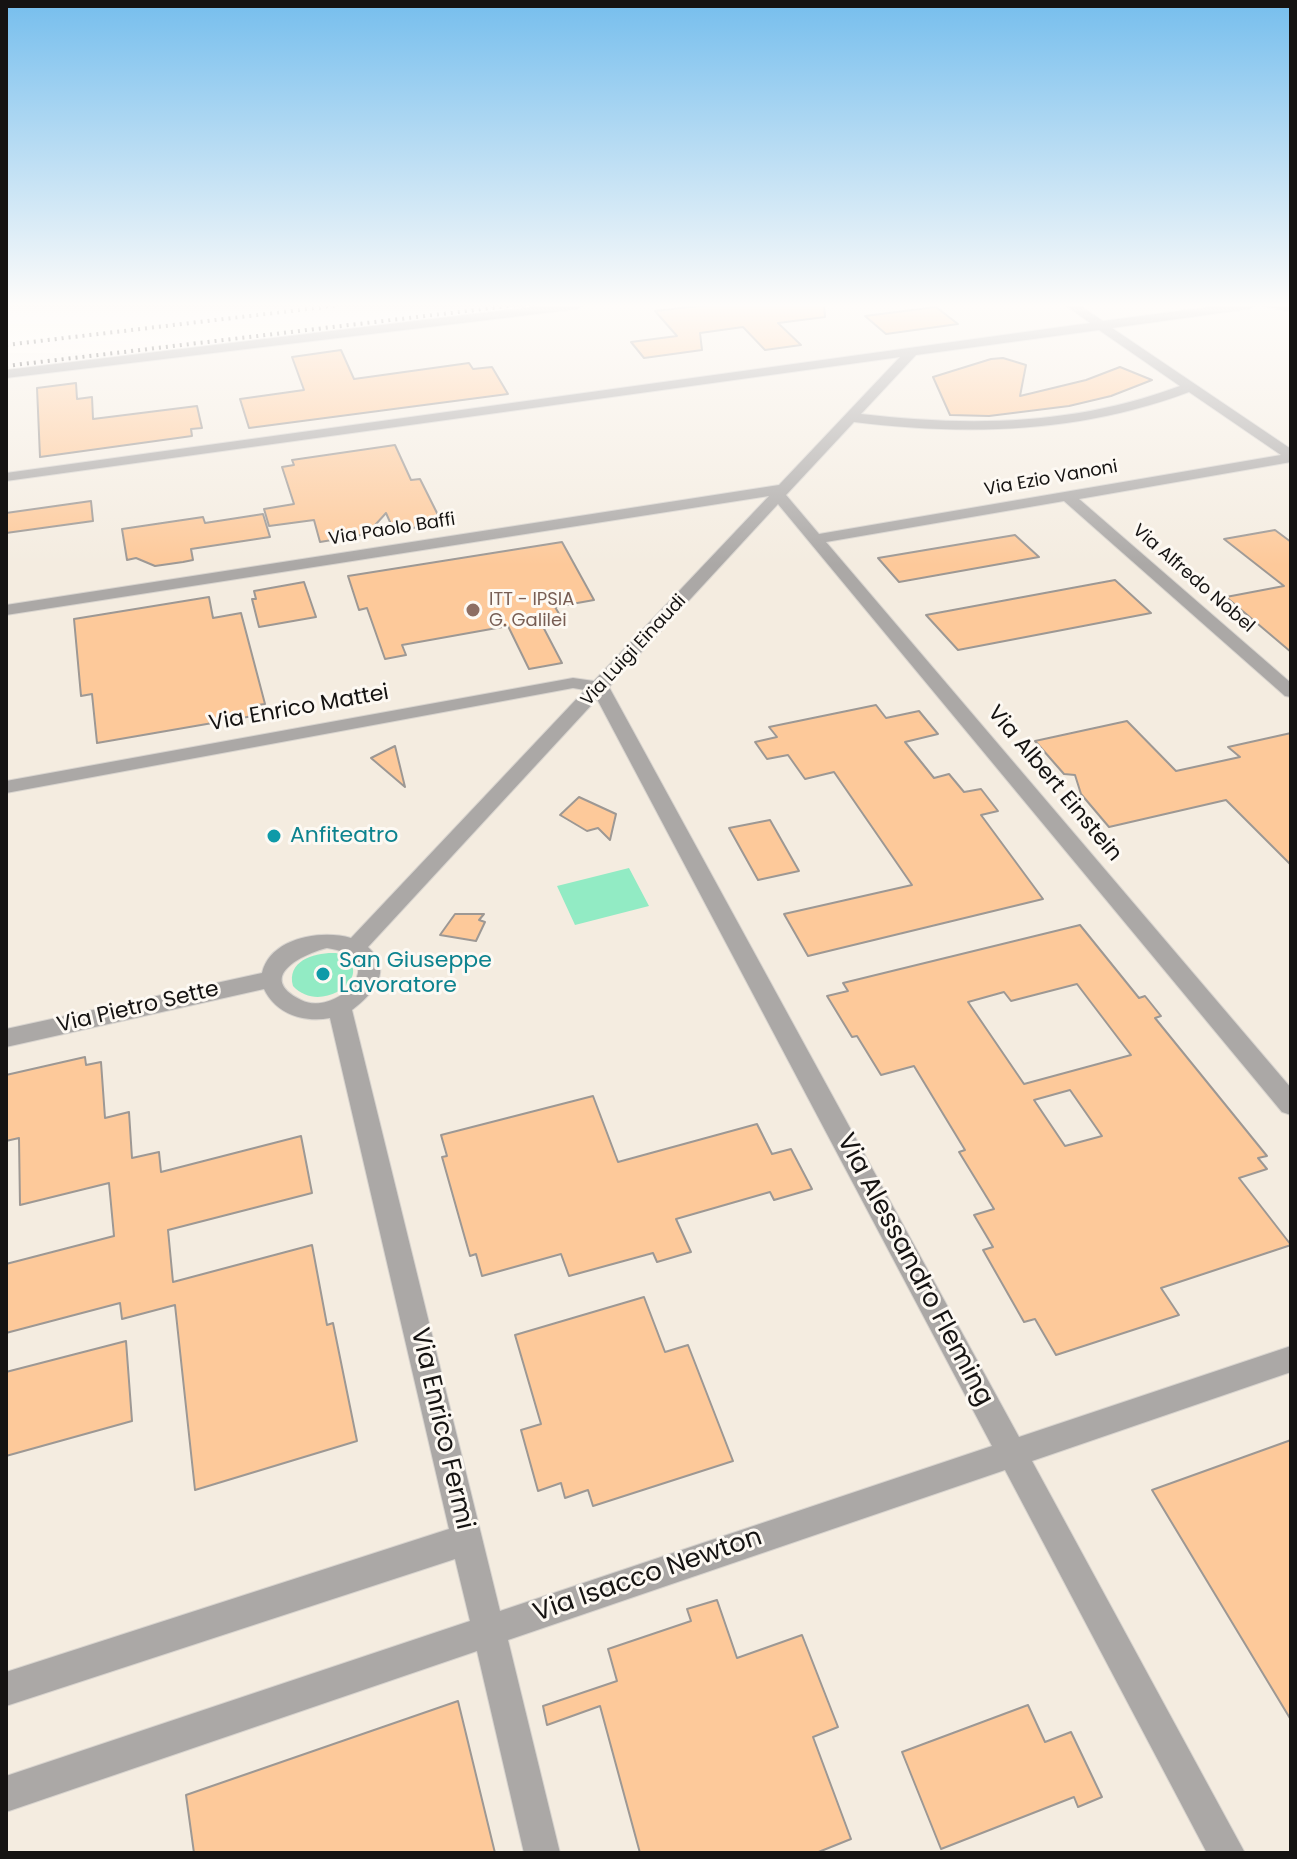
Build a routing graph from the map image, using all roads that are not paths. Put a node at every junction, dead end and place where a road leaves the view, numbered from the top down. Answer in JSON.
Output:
{"nodes":[{"id":1,"x":633,"y":392,"type":"edge"},
{"id":2,"x":875,"y":392,"type":"edge"},
{"id":3,"x":1178,"y":392,"type":"edge"},
{"id":4,"x":1196,"y":392,"type":"edge"},
{"id":5,"x":851,"y":417,"type":"junction"},
{"id":6,"x":1291,"y":457,"type":"edge"},
{"id":7,"x":6,"y":477,"type":"edge"},
{"id":8,"x":781,"y":492,"type":"junction"},
{"id":9,"x":1068,"y":497,"type":"junction"},
{"id":10,"x":817,"y":539,"type":"junction"},
{"id":11,"x":6,"y":610,"type":"edge"},
{"id":12,"x":600,"y":687,"type":"junction"},
{"id":13,"x":1291,"y":692,"type":"edge"},
{"id":14,"x":6,"y":787,"type":"edge"},
{"id":15,"x":356,"y":946,"type":"junction"},
{"id":16,"x":271,"y":979,"type":"junction"},
{"id":17,"x":339,"y":1006,"type":"junction"},
{"id":18,"x":6,"y":1038,"type":"edge"},
{"id":19,"x":1291,"y":1105,"type":"edge"},
{"id":20,"x":1291,"y":1359,"type":"edge"},
{"id":21,"x":1012,"y":1453,"type":"junction"},
{"id":22,"x":467,"y":1539,"type":"junction"},
{"id":23,"x":489,"y":1630,"type":"junction"},
{"id":24,"x":6,"y":1689,"type":"edge"},
{"id":25,"x":6,"y":1794,"type":"edge"},
{"id":26,"x":542,"y":1853,"type":"edge"},
{"id":27,"x":1227,"y":1853,"type":"edge"}],
"edges":[{"from":1,"to":7,"type":"street"},
{"from":2,"to":5,"type":"street","name":"Via Luigi Einaudi"},
{"from":3,"to":5,"type":"street"},
{"from":4,"to":6,"type":"street"},
{"from":5,"to":8,"type":"street","name":"Via Luigi Einaudi"},
{"from":6,"to":9,"type":"street","name":"Via Ezio Vanoni"},
{"from":8,"to":10,"type":"street","name":"Via Albert Einstein"},
{"from":8,"to":11,"type":"street","name":"Via Paolo Baffi"},
{"from":8,"to":12,"type":"street","name":"Via Luigi Einaudi"},
{"from":9,"to":10,"type":"street","name":"Via Ezio Vanoni"},
{"from":9,"to":13,"type":"street","name":"Via Alfredo Nobel"},
{"from":10,"to":19,"type":"street","name":"Via Albert Einstein"},
{"from":12,"to":14,"type":"street","name":"Via Enrico Mattei"},
{"from":12,"to":15,"type":"street","name":"Via Luigi Einaudi"},
{"from":12,"to":21,"type":"street","name":"Via Alessandro Fleming"},
{"from":15,"to":16,"type":"street"},
{"from":15,"to":17,"type":"street"},
{"from":16,"to":17,"type":"street"},
{"from":16,"to":18,"type":"street","name":"Via Pietro Sette"},
{"from":17,"to":22,"type":"street","name":"Via Enrico Fermi"},
{"from":20,"to":21,"type":"street","name":"Via Isacco Newton"},
{"from":21,"to":23,"type":"street","name":"Via Isacco Newton"},
{"from":21,"to":27,"type":"street","name":"Via Alessandro Fleming"},
{"from":22,"to":23,"type":"street","name":"Via Enrico Fermi"},
{"from":22,"to":24,"type":"street"},
{"from":23,"to":25,"type":"street","name":"Via Isacco Newton"},
{"from":23,"to":26,"type":"street","name":"Via Enrico Fermi"}]}
